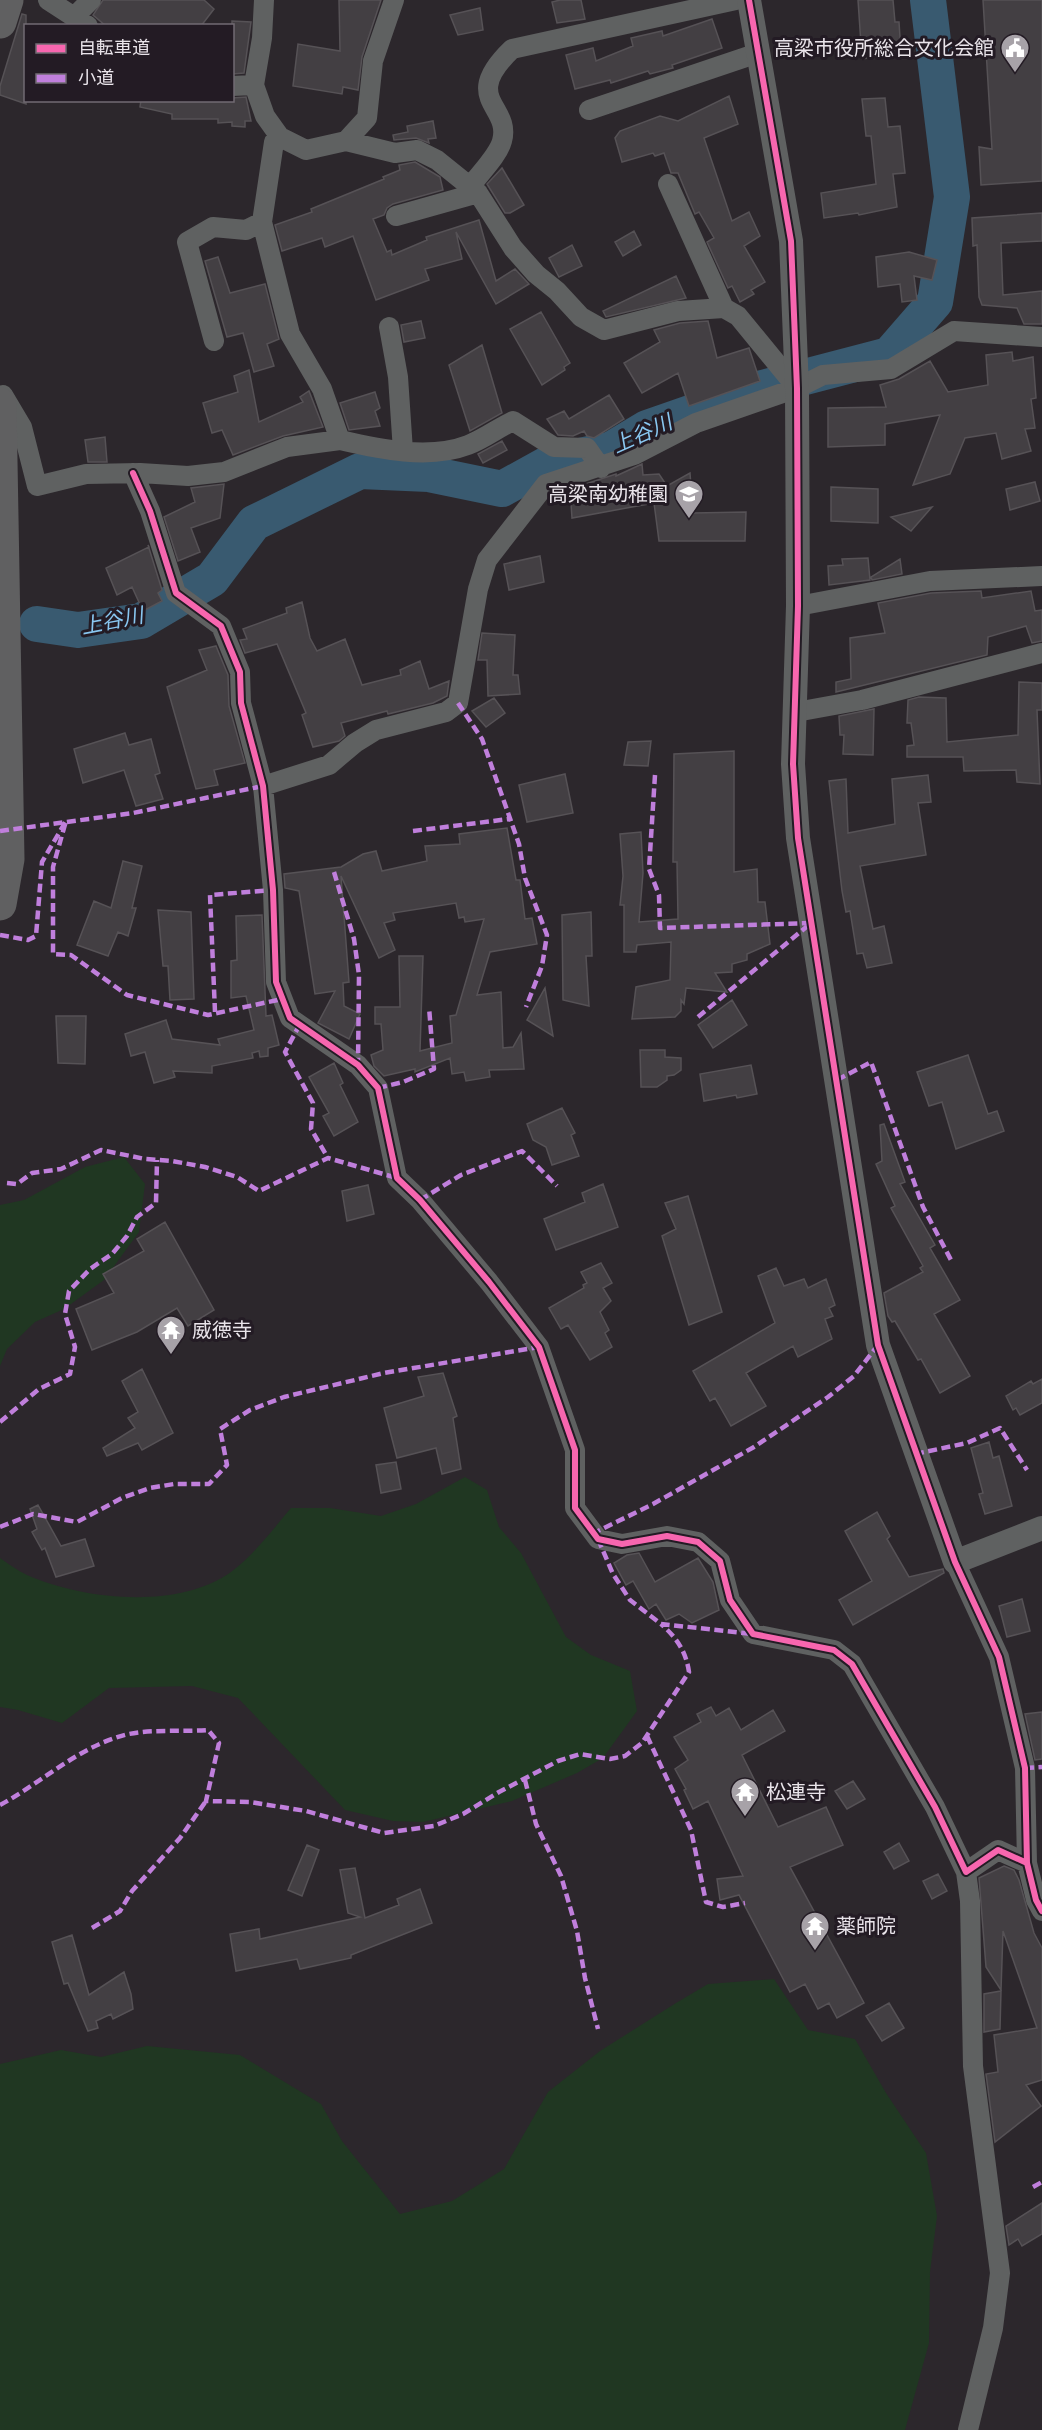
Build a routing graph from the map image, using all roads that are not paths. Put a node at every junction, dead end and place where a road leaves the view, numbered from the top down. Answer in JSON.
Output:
{"nodes":[{"id":1,"x":7,"y":0,"type":"edge"},
{"id":2,"x":48,"y":0,"type":"edge"},
{"id":3,"x":91,"y":0,"type":"edge"},
{"id":4,"x":264,"y":0,"type":"edge"},
{"id":5,"x":394,"y":0,"type":"edge"},
{"id":6,"x":736,"y":0,"type":"edge"},
{"id":7,"x":749,"y":0,"type":"edge"},
{"id":8,"x":0,"y":21,"type":"edge"},
{"id":9,"x":82,"y":21,"type":"edge"},
{"id":10,"x":758,"y":53,"type":"junction"},
{"id":11,"x":254,"y":85,"type":"junction"},
{"id":12,"x":234,"y":86,"type":"edge"},
{"id":13,"x":589,"y":110,"type":"dead end"},
{"id":14,"x":280,"y":137,"type":"junction"},
{"id":15,"x":346,"y":141,"type":"junction"},
{"id":16,"x":668,"y":184,"type":"dead end"},
{"id":17,"x":474,"y":190,"type":"junction"},
{"id":18,"x":396,"y":216,"type":"dead end"},
{"id":19,"x":262,"y":222,"type":"junction"},
{"id":20,"x":724,"y":308,"type":"junction"},
{"id":21,"x":389,"y":327,"type":"dead end"},
{"id":22,"x":1042,"y":337,"type":"edge"},
{"id":23,"x":214,"y":341,"type":"dead end"},
{"id":24,"x":797,"y":388,"type":"junction"},
{"id":25,"x":0,"y":390,"type":"edge"},
{"id":26,"x":0,"y":404,"type":"edge"},
{"id":27,"x":340,"y":440,"type":"junction"},
{"id":28,"x":403,"y":451,"type":"junction"},
{"id":29,"x":601,"y":468,"type":"junction"},
{"id":30,"x":133,"y":473,"type":"junction"},
{"id":31,"x":1,"y":478,"type":"edge"},
{"id":32,"x":1042,"y":576,"type":"edge"},
{"id":33,"x":798,"y":606,"type":"junction"},
{"id":34,"x":1042,"y":654,"type":"edge"},
{"id":35,"x":796,"y":712,"type":"junction"},
{"id":36,"x":263,"y":786,"type":"junction"},
{"id":37,"x":0,"y":904,"type":"edge"},
{"id":38,"x":1042,"y":1527,"type":"edge"},
{"id":39,"x":955,"y":1562,"type":"junction"},
{"id":40,"x":1027,"y":1863,"type":"junction"},
{"id":41,"x":966,"y":1872,"type":"junction"},
{"id":42,"x":1042,"y":1911,"type":"edge"},
{"id":43,"x":968,"y":2430,"type":"edge"}],
"edges":[{"from":1,"to":8,"type":"highway"},
{"from":2,"to":9,"type":"street"},
{"from":3,"to":9,"type":"street"},
{"from":4,"to":11,"type":"street"},
{"from":5,"to":15,"type":"street"},
{"from":6,"to":17,"type":"street"},
{"from":7,"to":10,"type":"street"},
{"from":10,"to":13,"type":"street"},
{"from":10,"to":24,"type":"street"},
{"from":11,"to":12,"type":"street"},
{"from":11,"to":14,"type":"street"},
{"from":14,"to":15,"type":"street"},
{"from":14,"to":19,"type":"street"},
{"from":15,"to":17,"type":"street"},
{"from":16,"to":20,"type":"street"},
{"from":17,"to":18,"type":"street"},
{"from":17,"to":20,"type":"street"},
{"from":19,"to":23,"type":"street"},
{"from":19,"to":27,"type":"street"},
{"from":20,"to":24,"type":"street"},
{"from":21,"to":28,"type":"street"},
{"from":22,"to":24,"type":"street"},
{"from":24,"to":29,"type":"street"},
{"from":24,"to":33,"type":"street"},
{"from":25,"to":30,"type":"street"},
{"from":26,"to":31,"type":"highway"},
{"from":27,"to":28,"type":"street"},
{"from":27,"to":30,"type":"street"},
{"from":28,"to":29,"type":"street"},
{"from":29,"to":36,"type":"street"},
{"from":30,"to":36,"type":"street"},
{"from":31,"to":37,"type":"highway"},
{"from":32,"to":33,"type":"street"},
{"from":33,"to":35,"type":"street"},
{"from":34,"to":35,"type":"street"},
{"from":35,"to":39,"type":"street"},
{"from":36,"to":41,"type":"street"},
{"from":38,"to":39,"type":"street"},
{"from":39,"to":40,"type":"street"},
{"from":40,"to":41,"type":"street"},
{"from":40,"to":42,"type":"street"},
{"from":41,"to":43,"type":"street"}]}
